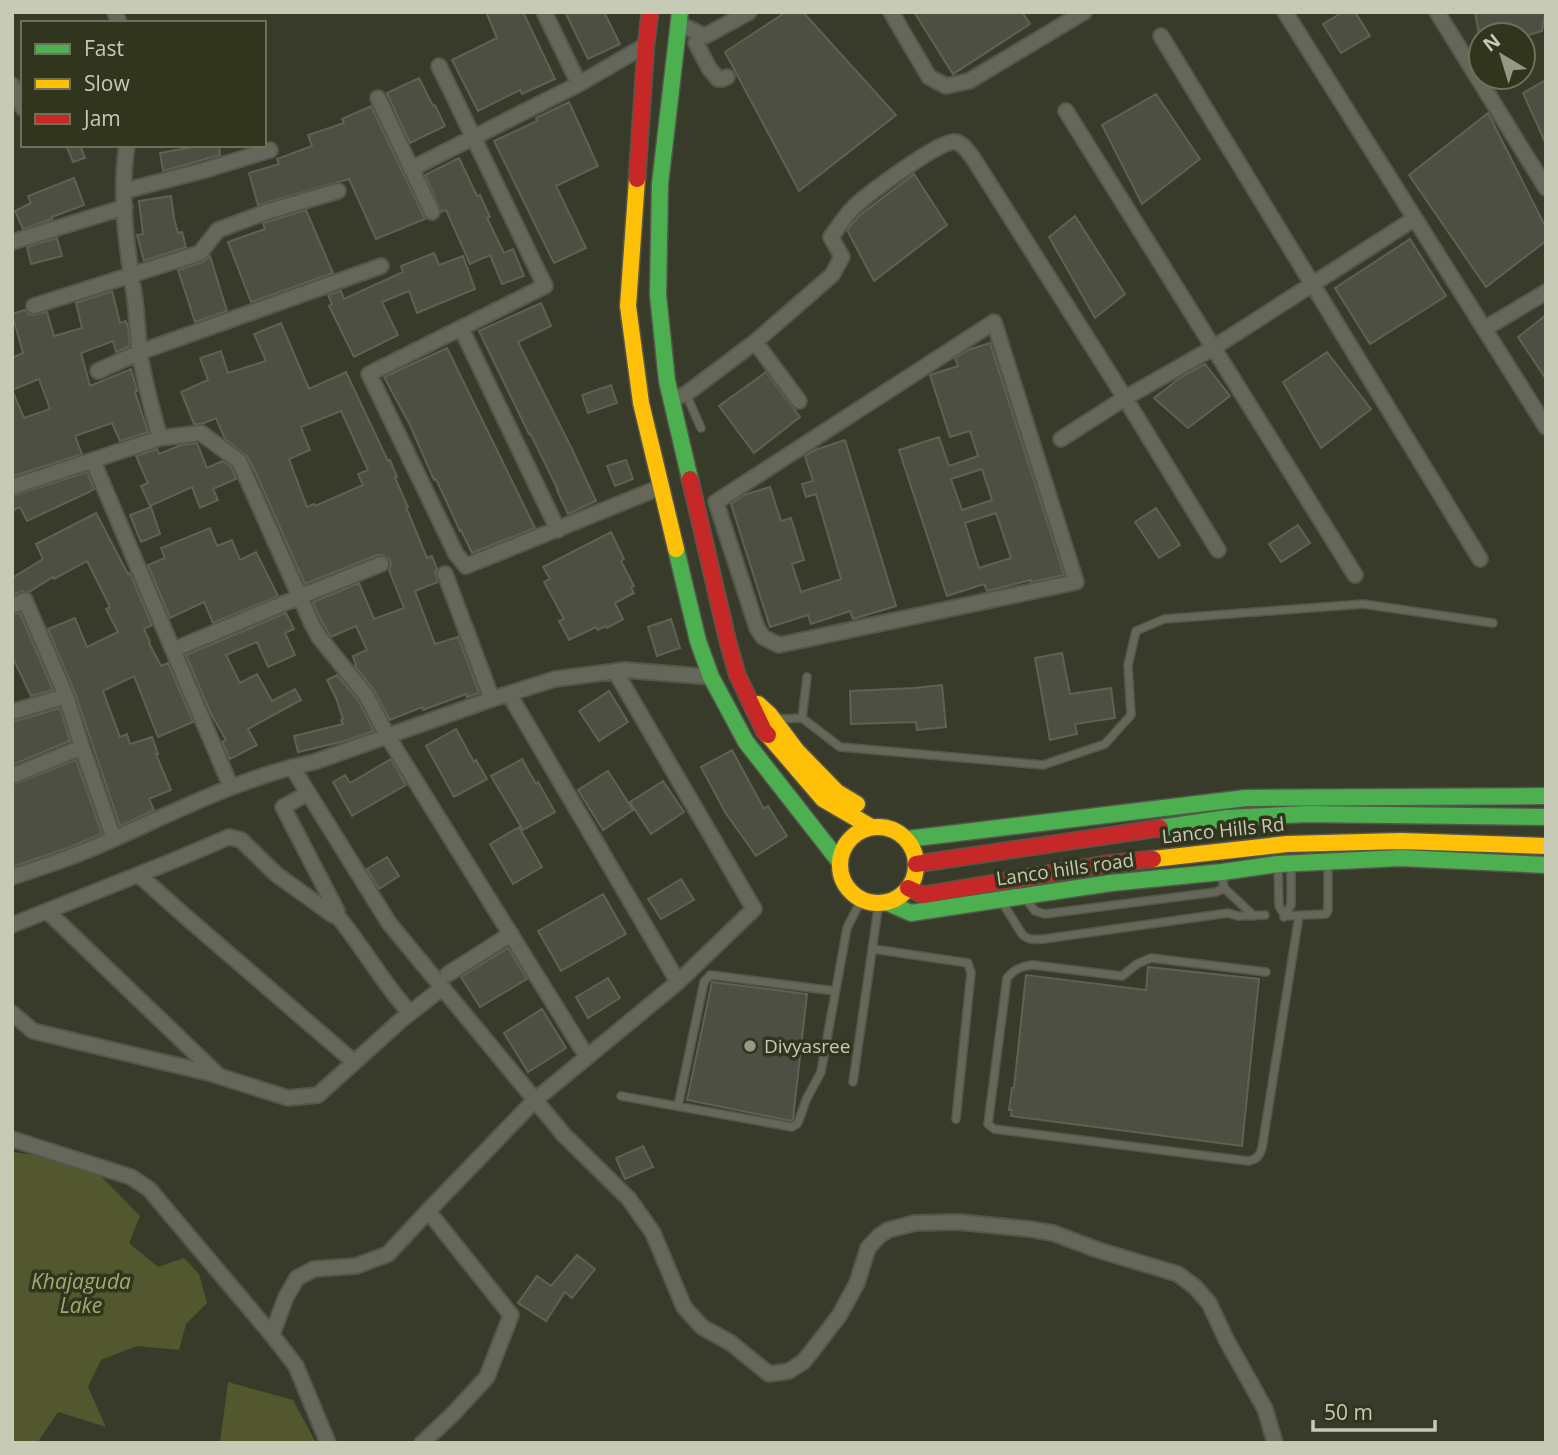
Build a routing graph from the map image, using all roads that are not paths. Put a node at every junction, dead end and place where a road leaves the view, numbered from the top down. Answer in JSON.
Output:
{"nodes":[{"id":1,"x":544,"y":12,"type":"edge"},
{"id":2,"x":650,"y":12,"type":"edge"},
{"id":3,"x":749,"y":12,"type":"edge"},
{"id":4,"x":891,"y":12,"type":"edge"},
{"id":5,"x":1084,"y":12,"type":"edge"},
{"id":6,"x":1285,"y":12,"type":"edge"},
{"id":7,"x":1437,"y":12,"type":"edge"},
{"id":8,"x":680,"y":18,"type":"edge"},
{"id":9,"x":1161,"y":36,"type":"dead end"},
{"id":10,"x":701,"y":40,"type":"junction"},
{"id":11,"x":646,"y":45,"type":"junction"},
{"id":12,"x":677,"y":45,"type":"junction"},
{"id":13,"x":439,"y":66,"type":"dead end"},
{"id":14,"x":727,"y":76,"type":"dead end"},
{"id":15,"x":579,"y":84,"type":"junction"},
{"id":16,"x":12,"y":85,"type":"edge"},
{"id":17,"x":378,"y":98,"type":"dead end"},
{"id":18,"x":21,"y":104,"type":"edge"},
{"id":19,"x":1066,"y":111,"type":"dead end"},
{"id":20,"x":474,"y":137,"type":"junction"},
{"id":21,"x":127,"y":147,"type":"edge"},
{"id":22,"x":270,"y":150,"type":"dead end"},
{"id":23,"x":411,"y":169,"type":"junction"},
{"id":24,"x":1546,"y":188,"type":"edge"},
{"id":25,"x":124,"y":191,"type":"junction"},
{"id":26,"x":338,"y":191,"type":"dead end"},
{"id":27,"x":636,"y":191,"type":"junction"},
{"id":28,"x":660,"y":194,"type":"junction"},
{"id":29,"x":125,"y":207,"type":"junction"},
{"id":30,"x":432,"y":212,"type":"dead end"},
{"id":31,"x":1414,"y":219,"type":"junction"},
{"id":32,"x":12,"y":242,"type":"edge"},
{"id":33,"x":381,"y":266,"type":"dead end"},
{"id":34,"x":131,"y":276,"type":"junction"},
{"id":35,"x":1312,"y":286,"type":"junction"},
{"id":36,"x":1546,"y":292,"type":"edge"},
{"id":37,"x":34,"y":306,"type":"dead end"},
{"id":38,"x":461,"y":328,"type":"junction"},
{"id":39,"x":1484,"y":329,"type":"junction"},
{"id":40,"x":755,"y":342,"type":"junction"},
{"id":41,"x":1213,"y":348,"type":"junction"},
{"id":42,"x":140,"y":352,"type":"junction"},
{"id":43,"x":98,"y":372,"type":"dead end"},
{"id":44,"x":679,"y":396,"type":"junction"},
{"id":45,"x":1125,"y":398,"type":"junction"},
{"id":46,"x":799,"y":401,"type":"dead end"},
{"id":47,"x":1546,"y":427,"type":"edge"},
{"id":48,"x":701,"y":428,"type":"dead end"},
{"id":49,"x":160,"y":438,"type":"junction"},
{"id":50,"x":1061,"y":439,"type":"dead end"},
{"id":51,"x":93,"y":461,"type":"junction"},
{"id":52,"x":13,"y":486,"type":"edge"},
{"id":53,"x":661,"y":487,"type":"junction"},
{"id":54,"x":558,"y":530,"type":"junction"},
{"id":55,"x":1218,"y":550,"type":"dead end"},
{"id":56,"x":734,"y":558,"type":"junction"},
{"id":57,"x":1479,"y":559,"type":"dead end"},
{"id":58,"x":381,"y":564,"type":"dead end"},
{"id":59,"x":710,"y":566,"type":"junction"},
{"id":60,"x":445,"y":574,"type":"dead end"},
{"id":61,"x":1355,"y":575,"type":"dead end"},
{"id":62,"x":741,"y":578,"type":"junction"},
{"id":63,"x":715,"y":585,"type":"junction"},
{"id":64,"x":299,"y":597,"type":"junction"},
{"id":65,"x":12,"y":606,"type":"edge"},
{"id":66,"x":1493,"y":623,"type":"dead end"},
{"id":67,"x":173,"y":650,"type":"junction"},
{"id":68,"x":615,"y":671,"type":"junction"},
{"id":69,"x":711,"y":677,"type":"junction"},
{"id":70,"x":807,"y":677,"type":"dead end"},
{"id":71,"x":509,"y":694,"type":"junction"},
{"id":72,"x":747,"y":694,"type":"junction"},
{"id":73,"x":66,"y":696,"type":"junction"},
{"id":74,"x":492,"y":699,"type":"junction"},
{"id":75,"x":12,"y":712,"type":"edge"},
{"id":76,"x":803,"y":718,"type":"junction"},
{"id":77,"x":772,"y":719,"type":"junction"},
{"id":78,"x":388,"y":737,"type":"junction"},
{"id":79,"x":82,"y":747,"type":"junction"},
{"id":80,"x":292,"y":767,"type":"junction"},
{"id":81,"x":12,"y":776,"type":"edge"},
{"id":82,"x":231,"y":787,"type":"junction"},
{"id":83,"x":308,"y":793,"type":"junction"},
{"id":84,"x":1546,"y":796,"type":"edge"},
{"id":85,"x":1286,"y":798,"type":"junction"},
{"id":86,"x":1285,"y":815,"type":"junction"},
{"id":87,"x":1546,"y":817,"type":"edge"},
{"id":88,"x":871,"y":827,"type":"junction"},
{"id":89,"x":893,"y":830,"type":"junction"},
{"id":90,"x":114,"y":839,"type":"junction"},
{"id":91,"x":907,"y":839,"type":"junction"},
{"id":92,"x":1401,"y":841,"type":"junction"},
{"id":93,"x":1546,"y":846,"type":"edge"},
{"id":94,"x":1401,"y":859,"type":"junction"},
{"id":95,"x":839,"y":861,"type":"junction"},
{"id":96,"x":1328,"y":862,"type":"junction"},
{"id":97,"x":916,"y":863,"type":"junction"},
{"id":98,"x":1106,"y":864,"type":"junction"},
{"id":99,"x":1285,"y":864,"type":"junction"},
{"id":100,"x":1546,"y":865,"type":"edge"},
{"id":101,"x":139,"y":875,"type":"junction"},
{"id":102,"x":12,"y":877,"type":"edge"},
{"id":103,"x":1223,"y":880,"type":"junction"},
{"id":104,"x":1111,"y":883,"type":"junction"},
{"id":105,"x":908,"y":888,"type":"junction"},
{"id":106,"x":1023,"y":895,"type":"junction"},
{"id":107,"x":1000,"y":899,"type":"junction"},
{"id":108,"x":861,"y":900,"type":"junction"},
{"id":109,"x":882,"y":902,"type":"junction"},
{"id":110,"x":48,"y":912,"type":"junction"},
{"id":111,"x":335,"y":913,"type":"junction"},
{"id":112,"x":1265,"y":915,"type":"dead end"},
{"id":113,"x":1254,"y":916,"type":"junction"},
{"id":114,"x":1299,"y":916,"type":"junction"},
{"id":115,"x":1284,"y":918,"type":"junction"},
{"id":116,"x":12,"y":925,"type":"edge"},
{"id":117,"x":511,"y":934,"type":"junction"},
{"id":118,"x":873,"y":949,"type":"junction"},
{"id":119,"x":1266,"y":972,"type":"dead end"},
{"id":120,"x":445,"y":981,"type":"junction"},
{"id":121,"x":678,"y":982,"type":"junction"},
{"id":122,"x":835,"y":991,"type":"junction"},
{"id":123,"x":12,"y":1013,"type":"edge"},
{"id":124,"x":410,"y":1013,"type":"junction"},
{"id":125,"x":586,"y":1057,"type":"junction"},
{"id":126,"x":354,"y":1062,"type":"junction"},
{"id":127,"x":220,"y":1076,"type":"junction"},
{"id":128,"x":853,"y":1082,"type":"dead end"},
{"id":129,"x":621,"y":1096,"type":"dead end"},
{"id":130,"x":535,"y":1100,"type":"junction"},
{"id":131,"x":678,"y":1107,"type":"junction"},
{"id":132,"x":956,"y":1119,"type":"dead end"},
{"id":133,"x":12,"y":1139,"type":"edge"},
{"id":134,"x":428,"y":1211,"type":"junction"},
{"id":135,"x":272,"y":1335,"type":"junction"},
{"id":136,"x":328,"y":1443,"type":"edge"},
{"id":137,"x":422,"y":1443,"type":"edge"},
{"id":138,"x":1275,"y":1443,"type":"edge"}],
"edges":[{"from":1,"to":15,"type":"street"},
{"from":2,"to":11,"type":"main road"},
{"from":3,"to":10,"type":"street"},
{"from":4,"to":5,"type":"street"},
{"from":6,"to":31,"type":"street"},
{"from":7,"to":24,"type":"street"},
{"from":8,"to":10,"type":"street"},
{"from":8,"to":12,"type":"main road"},
{"from":9,"to":35,"type":"street"},
{"from":10,"to":12,"type":"street"},
{"from":10,"to":14,"type":"street"},
{"from":11,"to":15,"type":"street"},
{"from":11,"to":27,"type":"main road"},
{"from":12,"to":28,"type":"main road"},
{"from":13,"to":20,"type":"street"},
{"from":15,"to":20,"type":"street"},
{"from":16,"to":18,"type":"street"},
{"from":17,"to":23,"type":"street"},
{"from":19,"to":41,"type":"street"},
{"from":20,"to":23,"type":"street"},
{"from":20,"to":38,"type":"street"},
{"from":21,"to":25,"type":"street"},
{"from":22,"to":25,"type":"street"},
{"from":23,"to":30,"type":"street"},
{"from":25,"to":29,"type":"street"},
{"from":26,"to":34,"type":"street"},
{"from":27,"to":28,"type":"main road"},
{"from":27,"to":53,"type":"main road"},
{"from":28,"to":44,"type":"main road"},
{"from":29,"to":32,"type":"street"},
{"from":29,"to":34,"type":"street"},
{"from":31,"to":35,"type":"street"},
{"from":31,"to":39,"type":"street"},
{"from":33,"to":42,"type":"street"},
{"from":34,"to":37,"type":"street"},
{"from":34,"to":42,"type":"street"},
{"from":35,"to":41,"type":"street"},
{"from":35,"to":57,"type":"street"},
{"from":36,"to":39,"type":"street"},
{"from":38,"to":54,"type":"street"},
{"from":38,"to":54,"type":"street"},
{"from":39,"to":47,"type":"street"},
{"from":40,"to":44,"type":"street"},
{"from":40,"to":45,"type":"street"},
{"from":40,"to":46,"type":"street"},
{"from":41,"to":45,"type":"street"},
{"from":41,"to":61,"type":"street"},
{"from":42,"to":43,"type":"street"},
{"from":42,"to":49,"type":"street"},
{"from":44,"to":48,"type":"lane"},
{"from":44,"to":59,"type":"main road"},
{"from":45,"to":50,"type":"street"},
{"from":45,"to":55,"type":"street"},
{"from":49,"to":51,"type":"street"},
{"from":49,"to":64,"type":"street"},
{"from":51,"to":52,"type":"street"},
{"from":51,"to":67,"type":"street"},
{"from":53,"to":54,"type":"street"},
{"from":53,"to":69,"type":"main road"},
{"from":56,"to":59,"type":"street"},
{"from":56,"to":62,"type":"street"},
{"from":56,"to":62,"type":"street"},
{"from":58,"to":64,"type":"street"},
{"from":59,"to":63,"type":"main road"},
{"from":60,"to":74,"type":"street"},
{"from":62,"to":63,"type":"street"},
{"from":63,"to":72,"type":"main road"},
{"from":64,"to":67,"type":"street"},
{"from":64,"to":78,"type":"street"},
{"from":65,"to":73,"type":"street"},
{"from":66,"to":76,"type":"lane"},
{"from":67,"to":82,"type":"street"},
{"from":68,"to":69,"type":"street"},
{"from":68,"to":71,"type":"street"},
{"from":68,"to":121,"type":"street"},
{"from":69,"to":95,"type":"main road"},
{"from":70,"to":76,"type":"lane"},
{"from":71,"to":74,"type":"street"},
{"from":71,"to":121,"type":"street"},
{"from":72,"to":77,"type":"main road"},
{"from":72,"to":88,"type":"main road"},
{"from":73,"to":75,"type":"street"},
{"from":73,"to":79,"type":"street"},
{"from":74,"to":78,"type":"street"},
{"from":76,"to":77,"type":"lane"},
{"from":77,"to":89,"type":"main road"},
{"from":78,"to":80,"type":"street"},
{"from":78,"to":117,"type":"street"},
{"from":79,"to":81,"type":"street"},
{"from":79,"to":90,"type":"street"},
{"from":80,"to":82,"type":"street"},
{"from":80,"to":83,"type":"street"},
{"from":82,"to":90,"type":"street"},
{"from":83,"to":111,"type":"street"},
{"from":83,"to":120,"type":"street"},
{"from":84,"to":85,"type":"main road"},
{"from":85,"to":86,"type":"main road"},
{"from":85,"to":91,"type":"main road"},
{"from":86,"to":87,"type":"main road","name":"Lanco Hills Rd"},
{"from":86,"to":97,"type":"main road","name":"Lanco Hills Rd"},
{"from":88,"to":89,"type":"main road"},
{"from":88,"to":95,"type":"main road"},
{"from":89,"to":91,"type":"main road"},
{"from":90,"to":102,"type":"street"},
{"from":91,"to":97,"type":"main road"},
{"from":92,"to":93,"type":"main road","name":"Lanco Hills Rd"},
{"from":92,"to":94,"type":"main road"},
{"from":92,"to":98,"type":"main road","name":"Lanco Hills Rd"},
{"from":94,"to":96,"type":"main road","name":"Lanco hills road"},
{"from":94,"to":100,"type":"main road","name":"Lanco hills road"},
{"from":95,"to":108,"type":"main road"},
{"from":96,"to":99,"type":"main road","name":"Lanco hills road"},
{"from":96,"to":114,"type":"lane"},
{"from":97,"to":105,"type":"main road"},
{"from":98,"to":104,"type":"main road"},
{"from":98,"to":105,"type":"main road","name":"Lanco Hills Rd"},
{"from":99,"to":103,"type":"main road","name":"Lanco hills road"},
{"from":99,"to":115,"type":"lane"},
{"from":99,"to":115,"type":"lane"},
{"from":101,"to":110,"type":"street"},
{"from":101,"to":111,"type":"street"},
{"from":101,"to":126,"type":"street"},
{"from":103,"to":104,"type":"main road","name":"Lanco hills road"},
{"from":103,"to":106,"type":"lane"},
{"from":103,"to":113,"type":"lane"},
{"from":104,"to":106,"type":"main road","name":"Lanco hills road"},
{"from":105,"to":109,"type":"main road"},
{"from":106,"to":107,"type":"main road","name":"Lanco hills road"},
{"from":107,"to":109,"type":"main road","name":"Lanco hills road"},
{"from":107,"to":113,"type":"lane"},
{"from":108,"to":109,"type":"main road"},
{"from":108,"to":122,"type":"lane"},
{"from":109,"to":118,"type":"lane"},
{"from":110,"to":116,"type":"street"},
{"from":110,"to":127,"type":"street"},
{"from":111,"to":124,"type":"street"},
{"from":112,"to":113,"type":"lane"},
{"from":114,"to":115,"type":"lane"},
{"from":114,"to":119,"type":"lane"},
{"from":117,"to":120,"type":"street"},
{"from":117,"to":125,"type":"street"},
{"from":118,"to":128,"type":"lane"},
{"from":118,"to":132,"type":"lane"},
{"from":120,"to":124,"type":"street"},
{"from":120,"to":130,"type":"street"},
{"from":121,"to":125,"type":"street"},
{"from":122,"to":131,"type":"lane"},
{"from":122,"to":131,"type":"lane"},
{"from":123,"to":127,"type":"street"},
{"from":124,"to":126,"type":"street"},
{"from":125,"to":130,"type":"street"},
{"from":126,"to":127,"type":"street"},
{"from":129,"to":131,"type":"lane"},
{"from":130,"to":134,"type":"street"},
{"from":130,"to":138,"type":"street"},
{"from":133,"to":135,"type":"street"},
{"from":134,"to":135,"type":"street"},
{"from":134,"to":137,"type":"street"},
{"from":135,"to":136,"type":"street"}]}
